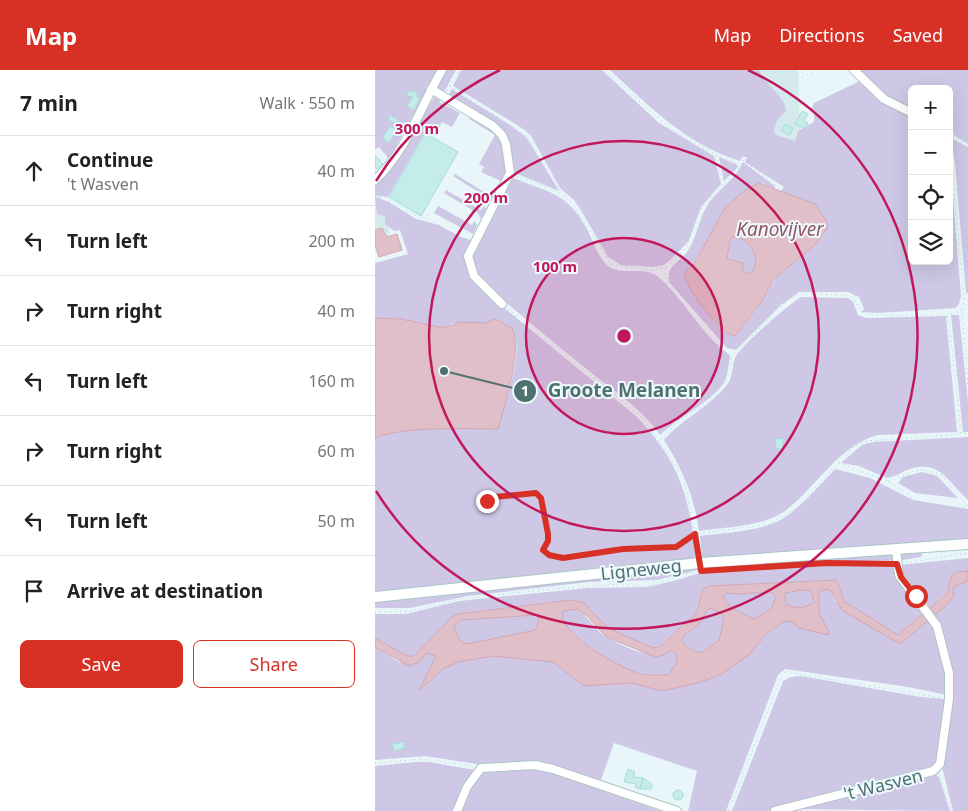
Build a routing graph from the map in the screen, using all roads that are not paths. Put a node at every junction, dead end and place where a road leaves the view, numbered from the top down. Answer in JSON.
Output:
{"nodes":[{"id":1,"x":442,"y":70,"type":"edge"},
{"id":2,"x":854,"y":70,"type":"edge"},
{"id":3,"x":431,"y":89,"type":"junction"},
{"id":4,"x":908,"y":112,"type":"edge"},
{"id":5,"x":375,"y":180,"type":"edge"},
{"id":6,"x":502,"y":304,"type":"road end"},
{"id":7,"x":968,"y":544,"type":"edge"},
{"id":8,"x":896,"y":549,"type":"junction"},
{"id":9,"x":375,"y":597,"type":"edge"},
{"id":10,"x":457,"y":811,"type":"edge"},
{"id":11,"x":677,"y":811,"type":"edge"},
{"id":12,"x":775,"y":811,"type":"edge"}],
"edges":[{"from":1,"to":3,"type":"street"},
{"from":2,"to":4,"type":"street"},
{"from":3,"to":5,"type":"street"},
{"from":3,"to":6,"type":"street"},
{"from":7,"to":8,"type":"street","name":"Ligneweg"},
{"from":8,"to":9,"type":"street","name":"Ligneweg"},
{"from":8,"to":12,"type":"street","name":"'t Wasven"},
{"from":10,"to":11,"type":"street"}]}
